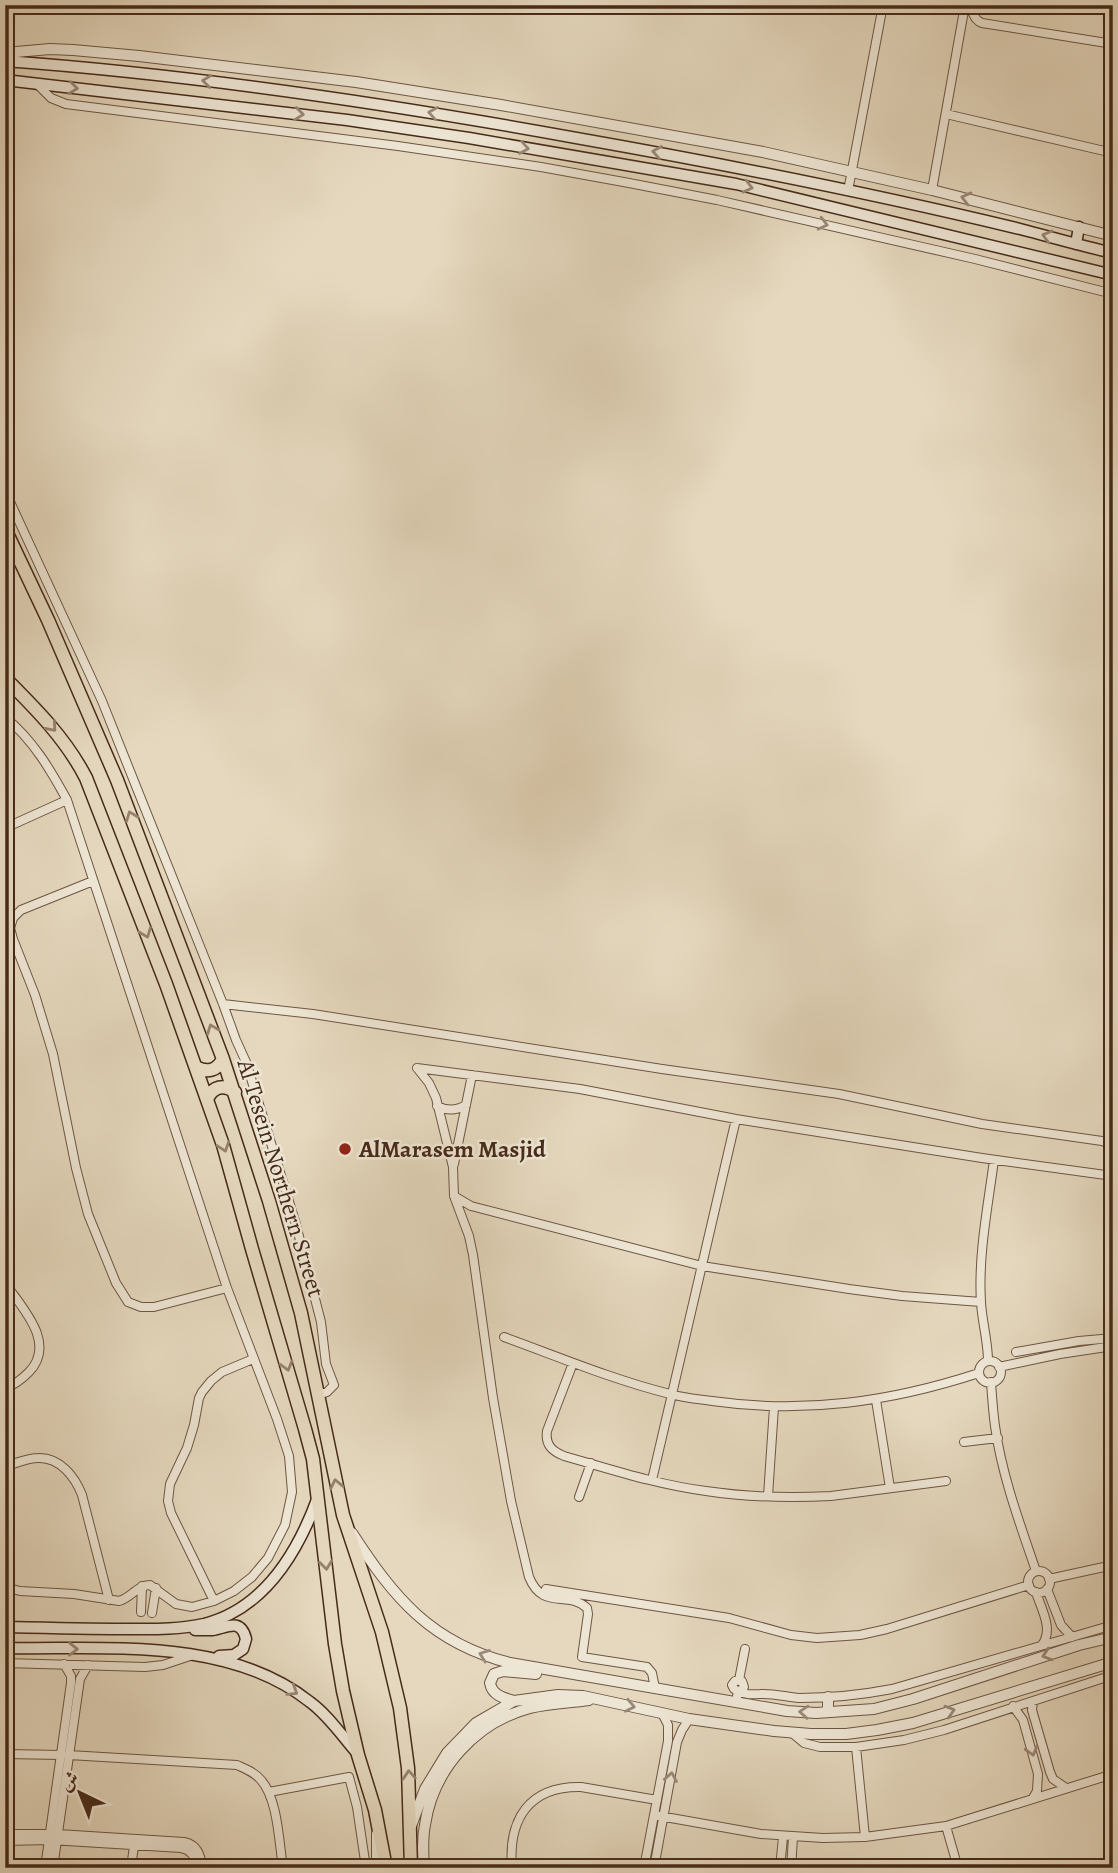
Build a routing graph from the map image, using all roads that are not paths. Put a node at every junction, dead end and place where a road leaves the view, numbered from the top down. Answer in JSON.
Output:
{"nodes":[{"id":1,"x":883,"y":5,"type":"edge"},
{"id":2,"x":966,"y":5,"type":"edge"},
{"id":3,"x":1113,"y":44,"type":"edge"},
{"id":4,"x":5,"y":53,"type":"edge"},
{"id":5,"x":5,"y":61,"type":"edge"},
{"id":6,"x":5,"y":80,"type":"edge"},
{"id":7,"x":37,"y":84,"type":"junction"},
{"id":8,"x":946,"y":114,"type":"junction"},
{"id":9,"x":1113,"y":124,"type":"edge"},
{"id":10,"x":1110,"y":152,"type":"edge"},
{"id":11,"x":852,"y":172,"type":"junction"},
{"id":12,"x":932,"y":190,"type":"junction"},
{"id":13,"x":848,"y":191,"type":"junction"},
{"id":14,"x":1079,"y":227,"type":"junction"},
{"id":15,"x":1113,"y":236,"type":"edge"},
{"id":16,"x":1076,"y":244,"type":"junction"},
{"id":17,"x":1113,"y":253,"type":"edge"},
{"id":18,"x":1113,"y":275,"type":"edge"},
{"id":19,"x":1113,"y":294,"type":"edge"},
{"id":20,"x":5,"y":491,"type":"edge"},
{"id":21,"x":5,"y":529,"type":"edge"},
{"id":22,"x":5,"y":678,"type":"edge"},
{"id":23,"x":5,"y":687,"type":"edge"},
{"id":24,"x":20,"y":692,"type":"junction"},
{"id":25,"x":5,"y":718,"type":"edge"},
{"id":26,"x":68,"y":800,"type":"junction"},
{"id":27,"x":5,"y":828,"type":"edge"},
{"id":28,"x":93,"y":881,"type":"junction"},
{"id":29,"x":223,"y":1004,"type":"junction"},
{"id":30,"x":223,"y":1059,"type":"junction"},
{"id":31,"x":196,"y":1067,"type":"junction"},
{"id":32,"x":472,"y":1075,"type":"junction"},
{"id":33,"x":235,"y":1092,"type":"junction"},
{"id":34,"x":207,"y":1099,"type":"junction"},
{"id":35,"x":466,"y":1105,"type":"junction"},
{"id":36,"x":438,"y":1106,"type":"junction"},
{"id":37,"x":736,"y":1119,"type":"junction"},
{"id":38,"x":1113,"y":1145,"type":"edge"},
{"id":39,"x":994,"y":1160,"type":"junction"},
{"id":40,"x":453,"y":1167,"type":"junction"},
{"id":41,"x":1113,"y":1176,"type":"edge"},
{"id":42,"x":454,"y":1196,"type":"junction"},
{"id":43,"x":702,"y":1266,"type":"junction"},
{"id":44,"x":5,"y":1283,"type":"edge"},
{"id":45,"x":227,"y":1288,"type":"junction"},
{"id":46,"x":981,"y":1302,"type":"junction"},
{"id":47,"x":504,"y":1337,"type":"dead end"},
{"id":48,"x":1113,"y":1338,"type":"edge"},
{"id":49,"x":1113,"y":1346,"type":"edge"},
{"id":50,"x":1016,"y":1352,"type":"dead end"},
{"id":51,"x":253,"y":1359,"type":"junction"},
{"id":52,"x":988,"y":1362,"type":"junction"},
{"id":53,"x":573,"y":1363,"type":"junction"},
{"id":54,"x":999,"y":1367,"type":"junction"},
{"id":55,"x":979,"y":1373,"type":"junction"},
{"id":56,"x":991,"y":1382,"type":"junction"},
{"id":57,"x":5,"y":1388,"type":"edge"},
{"id":58,"x":671,"y":1394,"type":"junction"},
{"id":59,"x":318,"y":1395,"type":"junction"},
{"id":60,"x":876,"y":1399,"type":"junction"},
{"id":61,"x":774,"y":1407,"type":"junction"},
{"id":62,"x":998,"y":1438,"type":"junction"},
{"id":63,"x":964,"y":1442,"type":"dead end"},
{"id":64,"x":591,"y":1464,"type":"junction"},
{"id":65,"x":5,"y":1466,"type":"edge"},
{"id":66,"x":652,"y":1480,"type":"junction"},
{"id":67,"x":946,"y":1481,"type":"dead end"},
{"id":68,"x":890,"y":1488,"type":"junction"},
{"id":69,"x":768,"y":1496,"type":"junction"},
{"id":70,"x":317,"y":1497,"type":"junction"},
{"id":71,"x":579,"y":1497,"type":"dead end"},
{"id":72,"x":345,"y":1522,"type":"junction"},
{"id":73,"x":1113,"y":1565,"type":"edge"},
{"id":74,"x":1037,"y":1571,"type":"junction"},
{"id":75,"x":1049,"y":1580,"type":"junction"},
{"id":76,"x":1028,"y":1585,"type":"junction"},
{"id":77,"x":142,"y":1586,"type":"junction"},
{"id":78,"x":5,"y":1587,"type":"edge"},
{"id":79,"x":156,"y":1588,"type":"junction"},
{"id":80,"x":546,"y":1589,"type":"dead end"},
{"id":81,"x":1047,"y":1589,"type":"junction"},
{"id":82,"x":1036,"y":1592,"type":"junction"},
{"id":83,"x":109,"y":1600,"type":"junction"},
{"id":84,"x":214,"y":1601,"type":"junction"},
{"id":85,"x":147,"y":1621,"type":"junction"},
{"id":86,"x":1061,"y":1625,"type":"junction"},
{"id":87,"x":1113,"y":1625,"type":"edge"},
{"id":88,"x":5,"y":1627,"type":"edge"},
{"id":89,"x":185,"y":1627,"type":"junction"},
{"id":90,"x":1048,"y":1629,"type":"junction"},
{"id":91,"x":1072,"y":1637,"type":"junction"},
{"id":92,"x":1113,"y":1637,"type":"edge"},
{"id":93,"x":1042,"y":1646,"type":"junction"},
{"id":94,"x":5,"y":1648,"type":"edge"},
{"id":95,"x":745,"y":1649,"type":"dead end"},
{"id":96,"x":195,"y":1654,"type":"junction"},
{"id":97,"x":209,"y":1656,"type":"junction"},
{"id":98,"x":998,"y":1658,"type":"junction"},
{"id":99,"x":5,"y":1662,"type":"edge"},
{"id":100,"x":1113,"y":1662,"type":"edge"},
{"id":101,"x":64,"y":1664,"type":"junction"},
{"id":102,"x":88,"y":1665,"type":"junction"},
{"id":103,"x":1000,"y":1671,"type":"junction"},
{"id":104,"x":561,"y":1672,"type":"junction"},
{"id":105,"x":1113,"y":1675,"type":"edge"},
{"id":106,"x":655,"y":1688,"type":"junction"},
{"id":107,"x":739,"y":1690,"type":"junction"},
{"id":108,"x":828,"y":1697,"type":"junction"},
{"id":109,"x":598,"y":1699,"type":"junction"},
{"id":110,"x":514,"y":1701,"type":"junction"},
{"id":111,"x":1033,"y":1701,"type":"junction"},
{"id":112,"x":903,"y":1702,"type":"junction"},
{"id":113,"x":1013,"y":1706,"type":"junction"},
{"id":114,"x":874,"y":1709,"type":"junction"},
{"id":115,"x":828,"y":1712,"type":"junction"},
{"id":116,"x":662,"y":1713,"type":"junction"},
{"id":117,"x":689,"y":1719,"type":"junction"},
{"id":118,"x":913,"y":1723,"type":"junction"},
{"id":119,"x":877,"y":1730,"type":"junction"},
{"id":120,"x":792,"y":1733,"type":"junction"},
{"id":121,"x":856,"y":1747,"type":"junction"},
{"id":122,"x":5,"y":1754,"type":"edge"},
{"id":123,"x":66,"y":1755,"type":"junction"},
{"id":124,"x":358,"y":1755,"type":"junction"},
{"id":125,"x":1113,"y":1774,"type":"edge"},
{"id":126,"x":1066,"y":1788,"type":"junction"},
{"id":127,"x":269,"y":1792,"type":"junction"},
{"id":128,"x":1033,"y":1798,"type":"junction"},
{"id":129,"x":657,"y":1800,"type":"junction"},
{"id":130,"x":659,"y":1816,"type":"junction"},
{"id":131,"x":377,"y":1824,"type":"junction"},
{"id":132,"x":946,"y":1826,"type":"junction"},
{"id":133,"x":410,"y":1829,"type":"junction"},
{"id":134,"x":5,"y":1834,"type":"edge"},
{"id":135,"x":54,"y":1837,"type":"junction"},
{"id":136,"x":783,"y":1837,"type":"junction"},
{"id":137,"x":865,"y":1837,"type":"junction"},
{"id":138,"x":793,"y":1838,"type":"junction"},
{"id":139,"x":5,"y":1841,"type":"edge"},
{"id":140,"x":134,"y":1846,"type":"junction"},
{"id":141,"x":1113,"y":1862,"type":"edge"},
{"id":142,"x":45,"y":1868,"type":"edge"},
{"id":143,"x":52,"y":1868,"type":"edge"},
{"id":144,"x":131,"y":1868,"type":"edge"},
{"id":145,"x":197,"y":1868,"type":"edge"},
{"id":146,"x":203,"y":1868,"type":"edge"},
{"id":147,"x":283,"y":1868,"type":"edge"},
{"id":148,"x":366,"y":1868,"type":"edge"},
{"id":149,"x":376,"y":1868,"type":"edge"},
{"id":150,"x":386,"y":1868,"type":"edge"},
{"id":151,"x":411,"y":1868,"type":"edge"},
{"id":152,"x":424,"y":1868,"type":"edge"},
{"id":153,"x":512,"y":1868,"type":"edge"},
{"id":154,"x":644,"y":1868,"type":"edge"},
{"id":155,"x":654,"y":1868,"type":"edge"},
{"id":156,"x":780,"y":1868,"type":"edge"},
{"id":157,"x":791,"y":1868,"type":"edge"},
{"id":158,"x":958,"y":1868,"type":"edge"},
{"id":159,"x":1099,"y":1868,"type":"edge"}],
"edges":[{"from":1,"to":11,"type":"street"},
{"from":2,"to":3,"type":"street"},
{"from":2,"to":8,"type":"street"},
{"from":4,"to":11,"type":"street"},
{"from":13,"to":5,"type":"main road","one_way":true},
{"from":6,"to":7,"type":"main road"},
{"from":7,"to":18,"type":"main road","one_way":true},
{"from":7,"to":19,"type":"street","one_way":true},
{"from":8,"to":10,"type":"street"},
{"from":8,"to":12,"type":"street"},
{"from":9,"to":10,"type":"street"},
{"from":11,"to":12,"type":"street"},
{"from":11,"to":13,"type":"street"},
{"from":14,"to":12,"type":"street","one_way":true},
{"from":16,"to":13,"type":"main road","one_way":true},
{"from":14,"to":15,"type":"street"},
{"from":14,"to":16,"type":"main road"},
{"from":16,"to":17,"type":"main road"},
{"from":20,"to":29,"type":"street"},
{"from":30,"to":21,"type":"main road","name":"Al Tesein Northern Street","one_way":true},
{"from":22,"to":24,"type":"main road","name":"Al Tesein Northern Street"},
{"from":23,"to":24,"type":"street"},
{"from":24,"to":31,"type":"main road","name":"Al Tesein Northern Street","one_way":true},
{"from":25,"to":26,"type":"street"},
{"from":26,"to":27,"type":"street"},
{"from":26,"to":28,"type":"street"},
{"from":28,"to":45,"type":"street"},
{"from":28,"to":45,"type":"street"},
{"from":29,"to":38,"type":"street"},
{"from":29,"to":59,"type":"street"},
{"from":30,"to":31,"type":"main road"},
{"from":30,"to":33,"type":"main road","name":"Al Tesein Northern Street"},
{"from":31,"to":34,"type":"main road","name":"Al Tesein Northern Street"},
{"from":32,"to":35,"type":"street"},
{"from":32,"to":36,"type":"street"},
{"from":32,"to":37,"type":"street"},
{"from":33,"to":34,"type":"main road"},
{"from":33,"to":59,"type":"main road","name":"Al Tesein Northern Street"},
{"from":34,"to":70,"type":"main road","name":"Al Tesein Northern Street","one_way":true},
{"from":35,"to":36,"type":"street"},
{"from":35,"to":40,"type":"street"},
{"from":36,"to":40,"type":"street"},
{"from":37,"to":39,"type":"street"},
{"from":37,"to":43,"type":"street"},
{"from":39,"to":41,"type":"street"},
{"from":39,"to":46,"type":"street"},
{"from":40,"to":42,"type":"street"},
{"from":42,"to":43,"type":"street"},
{"from":42,"to":106,"type":"street"},
{"from":43,"to":46,"type":"street"},
{"from":43,"to":58,"type":"street"},
{"from":44,"to":57,"type":"street"},
{"from":45,"to":51,"type":"street"},
{"from":46,"to":52,"type":"street"},
{"from":47,"to":53,"type":"street"},
{"from":48,"to":50,"type":"street"},
{"from":49,"to":54,"type":"street"},
{"from":51,"to":84,"type":"street"},
{"from":51,"to":84,"type":"street"},
{"from":52,"to":54,"type":"street"},
{"from":52,"to":55,"type":"street"},
{"from":53,"to":58,"type":"street"},
{"from":53,"to":64,"type":"street"},
{"from":54,"to":56,"type":"street"},
{"from":55,"to":56,"type":"street"},
{"from":55,"to":60,"type":"street"},
{"from":56,"to":62,"type":"street"},
{"from":58,"to":61,"type":"street"},
{"from":58,"to":66,"type":"street"},
{"from":72,"to":59,"type":"main road","name":"Al Tesein Northern Street","one_way":true},
{"from":60,"to":61,"type":"street"},
{"from":60,"to":68,"type":"street"},
{"from":61,"to":69,"type":"street"},
{"from":62,"to":63,"type":"street"},
{"from":62,"to":74,"type":"street"},
{"from":64,"to":66,"type":"street"},
{"from":64,"to":71,"type":"street"},
{"from":65,"to":83,"type":"street"},
{"from":66,"to":69,"type":"street"},
{"from":67,"to":68,"type":"street"},
{"from":68,"to":69,"type":"street"},
{"from":70,"to":89,"type":"main road"},
{"from":70,"to":124,"type":"main road","name":"Al Tesein Northern Street","one_way":true},
{"from":104,"to":72,"type":"street","one_way":true},
{"from":133,"to":72,"type":"main road","name":"Al Tesein Northern Street","one_way":true},
{"from":73,"to":75,"type":"street"},
{"from":74,"to":75,"type":"street"},
{"from":74,"to":76,"type":"street"},
{"from":75,"to":81,"type":"street"},
{"from":76,"to":80,"type":"street"},
{"from":76,"to":82,"type":"street"},
{"from":77,"to":79,"type":"street"},
{"from":77,"to":83,"type":"street"},
{"from":77,"to":85,"type":"street"},
{"from":78,"to":83,"type":"street"},
{"from":79,"to":84,"type":"street"},
{"from":79,"to":85,"type":"street"},
{"from":81,"to":82,"type":"street"},
{"from":81,"to":86,"type":"street"},
{"from":82,"to":90,"type":"street"},
{"from":85,"to":88,"type":"main road"},
{"from":85,"to":89,"type":"main road"},
{"from":86,"to":90,"type":"street"},
{"from":86,"to":91,"type":"street"},
{"from":87,"to":91,"type":"street"},
{"from":89,"to":97,"type":"main road"},
{"from":90,"to":93,"type":"street"},
{"from":91,"to":93,"type":"street"},
{"from":92,"to":103,"type":"street","one_way":true},
{"from":93,"to":98,"type":"street"},
{"from":94,"to":96,"type":"main road","one_way":true},
{"from":95,"to":107,"type":"street"},
{"from":96,"to":97,"type":"main road"},
{"from":96,"to":102,"type":"street"},
{"from":97,"to":124,"type":"main road","one_way":true},
{"from":98,"to":103,"type":"street"},
{"from":98,"to":108,"type":"street"},
{"from":99,"to":101,"type":"street"},
{"from":118,"to":100,"type":"street","one_way":true},
{"from":101,"to":102,"type":"street"},
{"from":101,"to":123,"type":"street"},
{"from":102,"to":123,"type":"street"},
{"from":103,"to":112,"type":"street"},
{"from":104,"to":106,"type":"street"},
{"from":104,"to":110,"type":"street"},
{"from":105,"to":111,"type":"street"},
{"from":106,"to":107,"type":"street"},
{"from":107,"to":108,"type":"street"},
{"from":115,"to":107,"type":"street","one_way":true},
{"from":108,"to":115,"type":"street"},
{"from":109,"to":110,"type":"street"},
{"from":109,"to":116,"type":"street","one_way":true},
{"from":109,"to":152,"type":"street"},
{"from":110,"to":133,"type":"street"},
{"from":111,"to":113,"type":"street"},
{"from":111,"to":126,"type":"street"},
{"from":112,"to":114,"type":"street"},
{"from":112,"to":118,"type":"street"},
{"from":113,"to":121,"type":"street"},
{"from":113,"to":128,"type":"street","one_way":true},
{"from":114,"to":115,"type":"street"},
{"from":114,"to":119,"type":"street"},
{"from":116,"to":117,"type":"street"},
{"from":116,"to":129,"type":"street"},
{"from":117,"to":120,"type":"street"},
{"from":130,"to":117,"type":"street","one_way":true},
{"from":118,"to":119,"type":"street"},
{"from":119,"to":120,"type":"street"},
{"from":120,"to":121,"type":"street"},
{"from":121,"to":137,"type":"street"},
{"from":122,"to":123,"type":"street"},
{"from":123,"to":127,"type":"street"},
{"from":123,"to":135,"type":"street"},
{"from":124,"to":131,"type":"main road","name":"Al Tesein Northern Street"},
{"from":125,"to":126,"type":"street"},
{"from":126,"to":128,"type":"street"},
{"from":127,"to":147,"type":"street"},
{"from":127,"to":148,"type":"street"},
{"from":128,"to":132,"type":"street"},
{"from":129,"to":130,"type":"street"},
{"from":129,"to":153,"type":"street"},
{"from":130,"to":136,"type":"street"},
{"from":130,"to":154,"type":"street"},
{"from":130,"to":155,"type":"street"},
{"from":131,"to":149,"type":"street"},
{"from":131,"to":150,"type":"main road","name":"Al Tesein Northern Street"},
{"from":132,"to":137,"type":"street"},
{"from":132,"to":158,"type":"street"},
{"from":133,"to":151,"type":"main road","name":"Al Tesein Northern Street"},
{"from":134,"to":135,"type":"street"},
{"from":135,"to":139,"type":"street"},
{"from":135,"to":140,"type":"street"},
{"from":135,"to":142,"type":"street"},
{"from":135,"to":143,"type":"street"},
{"from":135,"to":146,"type":"street"},
{"from":136,"to":138,"type":"street"},
{"from":136,"to":156,"type":"street"},
{"from":137,"to":138,"type":"street"},
{"from":138,"to":157,"type":"street"},
{"from":140,"to":144,"type":"street"},
{"from":140,"to":145,"type":"street"},
{"from":141,"to":159,"type":"street"}]}
